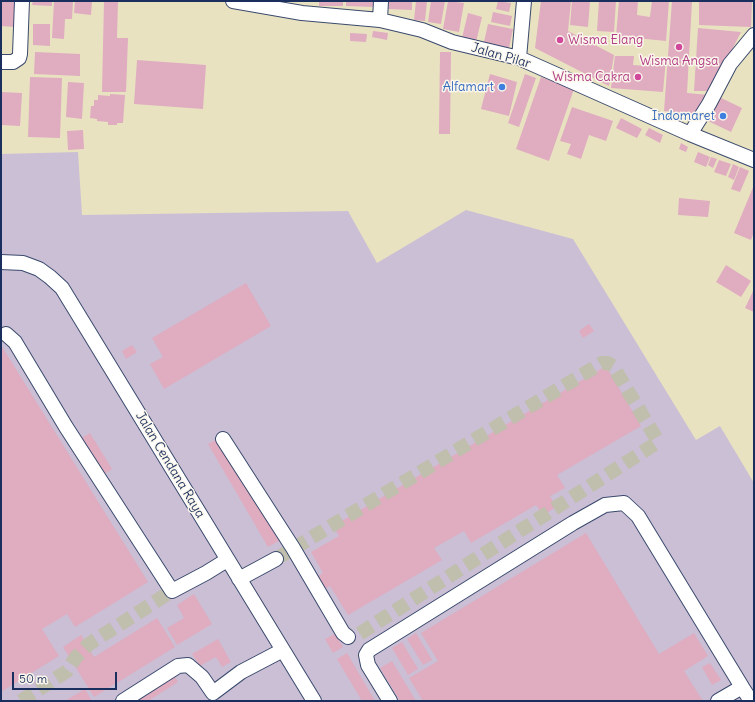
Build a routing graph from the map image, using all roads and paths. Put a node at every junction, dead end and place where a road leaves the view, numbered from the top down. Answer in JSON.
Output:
{"nodes":[{"id":1,"x":22,"y":1,"type":"edge"},
{"id":2,"x":233,"y":1,"type":"edge"},
{"id":3,"x":381,"y":1,"type":"edge"},
{"id":4,"x":524,"y":1,"type":"edge"},
{"id":5,"x":380,"y":20,"type":"junction"},
{"id":6,"x":754,"y":35,"type":"edge"},
{"id":7,"x":519,"y":58,"type":"junction"},
{"id":8,"x":1,"y":62,"type":"edge"},
{"id":9,"x":690,"y":134,"type":"junction"},
{"id":10,"x":754,"y":160,"type":"edge"},
{"id":11,"x":1,"y":262,"type":"edge"},
{"id":12,"x":6,"y":334,"type":"dead end"},
{"id":13,"x":223,"y":439,"type":"dead end"},
{"id":14,"x":276,"y":558,"type":"tunnel mouth"},
{"id":15,"x":227,"y":560,"type":"junction"},
{"id":16,"x":239,"y":580,"type":"junction"},
{"id":17,"x":348,"y":637,"type":"dead end"},
{"id":18,"x":283,"y":650,"type":"junction"},
{"id":19,"x":742,"y":687,"type":"junction"},
{"id":20,"x":215,"y":697,"type":"edge"},
{"id":21,"x":123,"y":701,"type":"edge"},
{"id":22,"x":314,"y":701,"type":"edge"},
{"id":23,"x":390,"y":701,"type":"edge"},
{"id":24,"x":718,"y":701,"type":"edge"},
{"id":25,"x":751,"y":701,"type":"edge"}],
"edges":[{"from":1,"to":8,"type":"street"},
{"from":2,"to":5,"type":"street","name":"Jalan Pilar"},
{"from":3,"to":5,"type":"street"},
{"from":4,"to":7,"type":"street"},
{"from":5,"to":7,"type":"street","name":"Jalan Pilar"},
{"from":6,"to":9,"type":"street"},
{"from":7,"to":9,"type":"street","name":"Jalan Pilar"},
{"from":9,"to":10,"type":"street","name":"Jalan Pilar"},
{"from":11,"to":15,"type":"street","name":"Jalan Cendana Raya"},
{"from":12,"to":15,"type":"street"},
{"from":13,"to":17,"type":"street"},
{"from":14,"to":16,"type":"street"},
{"from":15,"to":16,"type":"street","name":"Jalan Cendana Raya"},
{"from":16,"to":18,"type":"street","name":"Jalan Cendana Raya"},
{"from":18,"to":20,"type":"street"},
{"from":18,"to":22,"type":"street","name":"Jalan Cendana Raya"},
{"from":19,"to":23,"type":"street"},
{"from":19,"to":24,"type":"street"},
{"from":19,"to":25,"type":"street"},
{"from":20,"to":21,"type":"street"}]}
